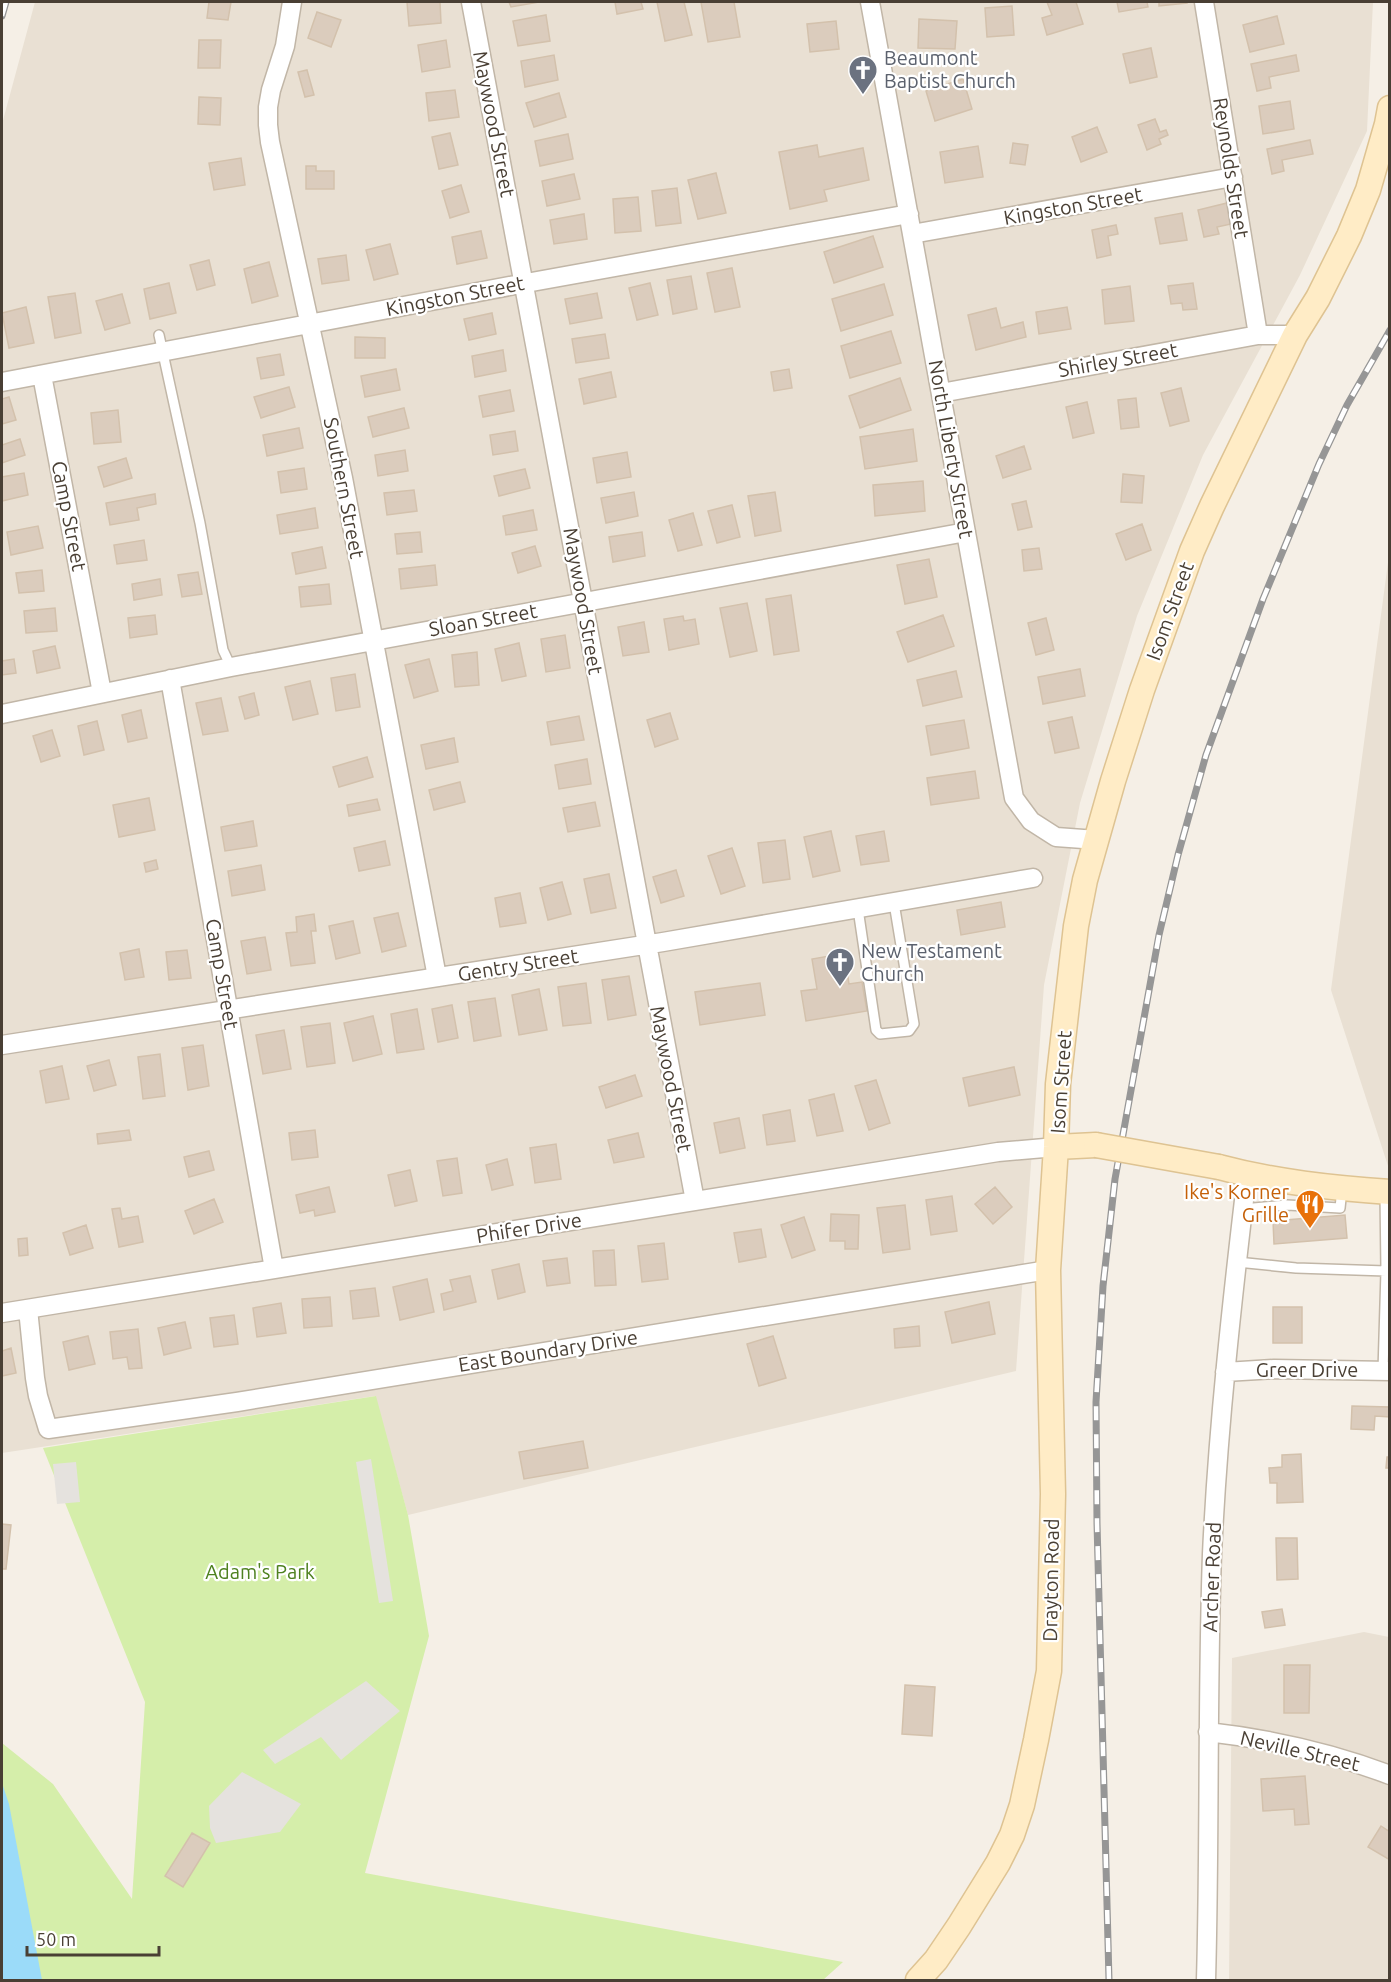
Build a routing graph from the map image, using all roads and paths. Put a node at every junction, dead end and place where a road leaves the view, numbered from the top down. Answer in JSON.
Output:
{"nodes":[{"id":1,"x":292,"y":2,"type":"edge"},
{"id":2,"x":471,"y":2,"type":"edge"},
{"id":3,"x":870,"y":2,"type":"edge"},
{"id":4,"x":1204,"y":2,"type":"edge"},
{"id":5,"x":1389,"y":108,"type":"edge"},
{"id":6,"x":1233,"y":177,"type":"junction"},
{"id":7,"x":909,"y":214,"type":"junction"},
{"id":8,"x":912,"y":234,"type":"junction"},
{"id":9,"x":524,"y":283,"type":"junction"},
{"id":10,"x":310,"y":324,"type":"junction"},
{"id":11,"x":1258,"y":335,"type":"junction"},
{"id":12,"x":1295,"y":335,"type":"junction"},
{"id":13,"x":161,"y":343,"type":"junction"},
{"id":14,"x":42,"y":375,"type":"junction"},
{"id":15,"x":2,"y":382,"type":"edge"},
{"id":16,"x":941,"y":393,"type":"junction"},
{"id":17,"x":966,"y":532,"type":"junction"},
{"id":18,"x":583,"y":602,"type":"junction"},
{"id":19,"x":374,"y":640,"type":"junction"},
{"id":20,"x":231,"y":667,"type":"junction"},
{"id":21,"x":170,"y":679,"type":"junction"},
{"id":22,"x":102,"y":693,"type":"junction"},
{"id":23,"x":2,"y":714,"type":"edge"},
{"id":24,"x":1097,"y":840,"type":"junction"},
{"id":25,"x":1033,"y":878,"type":"dead end"},
{"id":26,"x":894,"y":903,"type":"junction"},
{"id":27,"x":858,"y":909,"type":"junction"},
{"id":28,"x":646,"y":945,"type":"junction"},
{"id":29,"x":437,"y":977,"type":"junction"},
{"id":30,"x":228,"y":1010,"type":"junction"},
{"id":31,"x":2,"y":1045,"type":"edge"},
{"id":32,"x":1056,"y":1147,"type":"junction"},
{"id":33,"x":1247,"y":1175,"type":"junction"},
{"id":34,"x":1342,"y":1189,"type":"junction"},
{"id":35,"x":1387,"y":1192,"type":"edge"},
{"id":36,"x":695,"y":1201,"type":"junction"},
{"id":37,"x":1243,"y":1209,"type":"junction"},
{"id":38,"x":1237,"y":1262,"type":"junction"},
{"id":39,"x":274,"y":1269,"type":"junction"},
{"id":40,"x":1048,"y":1270,"type":"junction"},
{"id":41,"x":1386,"y":1271,"type":"junction"},
{"id":42,"x":28,"y":1309,"type":"junction"},
{"id":43,"x":2,"y":1313,"type":"edge"},
{"id":44,"x":1386,"y":1371,"type":"edge"},
{"id":45,"x":1225,"y":1372,"type":"junction"},
{"id":46,"x":1208,"y":1732,"type":"junction"},
{"id":47,"x":1389,"y":1775,"type":"edge"},
{"id":48,"x":918,"y":1980,"type":"edge"},
{"id":49,"x":1206,"y":1980,"type":"edge"}],
"edges":[{"from":1,"to":10,"type":"street","name":"Southern Street"},
{"from":2,"to":9,"type":"street","name":"Maywood Street"},
{"from":3,"to":7,"type":"street","name":"North Liberty Street"},
{"from":4,"to":6,"type":"street","name":"Reynolds Street"},
{"from":5,"to":12,"type":"main road","name":"Isom Street"},
{"from":6,"to":8,"type":"street","name":"Kingston Street"},
{"from":6,"to":11,"type":"street","name":"Reynolds Street"},
{"from":7,"to":8,"type":"street","name":"North Liberty Street"},
{"from":7,"to":9,"type":"street","name":"Kingston Street"},
{"from":8,"to":16,"type":"street","name":"North Liberty Street"},
{"from":9,"to":10,"type":"street","name":"Kingston Street"},
{"from":9,"to":18,"type":"street","name":"Maywood Street"},
{"from":10,"to":13,"type":"street","name":"Kingston Street"},
{"from":10,"to":19,"type":"street","name":"Southern Street"},
{"from":11,"to":12,"type":"street","name":"Shirley Street"},
{"from":11,"to":16,"type":"street","name":"Shirley Street"},
{"from":12,"to":24,"type":"main road","name":"Isom Street"},
{"from":13,"to":14,"type":"street","name":"Kingston Street"},
{"from":13,"to":20,"type":"lane"},
{"from":14,"to":15,"type":"street","name":"Kingston Street"},
{"from":14,"to":22,"type":"street","name":"Camp Street"},
{"from":16,"to":17,"type":"street","name":"North Liberty Street"},
{"from":17,"to":18,"type":"street","name":"Sloan Street"},
{"from":17,"to":24,"type":"street","name":"North Liberty Street"},
{"from":18,"to":19,"type":"street","name":"Sloan Street"},
{"from":18,"to":28,"type":"street","name":"Maywood Street"},
{"from":19,"to":20,"type":"street","name":"Sloan Street"},
{"from":19,"to":29,"type":"street","name":"Southern Street"},
{"from":20,"to":21,"type":"street","name":"Sloan Street"},
{"from":21,"to":22,"type":"street","name":"Sloan Street"},
{"from":21,"to":30,"type":"street","name":"Camp Street"},
{"from":22,"to":23,"type":"street","name":"Sloan Street"},
{"from":24,"to":32,"type":"main road","name":"Isom Street"},
{"from":25,"to":26,"type":"street","name":"Gentry Street"},
{"from":26,"to":27,"type":"street","name":"Gentry Street"},
{"from":26,"to":27,"type":"lane"},
{"from":27,"to":28,"type":"street","name":"Gentry Street"},
{"from":28,"to":29,"type":"street","name":"Gentry Street"},
{"from":28,"to":36,"type":"street","name":"Maywood Street"},
{"from":29,"to":30,"type":"street","name":"Gentry Street"},
{"from":30,"to":31,"type":"street","name":"Gentry Street"},
{"from":30,"to":39,"type":"street","name":"Camp Street"},
{"from":32,"to":33,"type":"main road","bridge":true},
{"from":32,"to":36,"type":"street","name":"Phifer Drive"},
{"from":32,"to":40,"type":"main road","name":"Drayton Road"},
{"from":33,"to":34,"type":"main road"},
{"from":33,"to":37,"type":"street","name":"Archer Road"},
{"from":34,"to":35,"type":"main road"},
{"from":34,"to":37,"type":"lane"},
{"from":35,"to":41,"type":"lane"},
{"from":36,"to":39,"type":"street","name":"Phifer Drive"},
{"from":37,"to":38,"type":"street","name":"Archer Road"},
{"from":38,"to":41,"type":"lane"},
{"from":38,"to":45,"type":"street","name":"Archer Road"},
{"from":39,"to":42,"type":"street","name":"Phifer Drive"},
{"from":40,"to":42,"type":"street","name":"East Boundary Drive"},
{"from":40,"to":48,"type":"main road","name":"Drayton Road"},
{"from":41,"to":44,"type":"lane"},
{"from":42,"to":43,"type":"street","name":"Phifer Drive"},
{"from":44,"to":45,"type":"street","name":"Greer Drive"},
{"from":45,"to":46,"type":"street","name":"Archer Road"},
{"from":46,"to":47,"type":"street","name":"Neville Street"},
{"from":46,"to":49,"type":"street","name":"Archer Road"}]}
